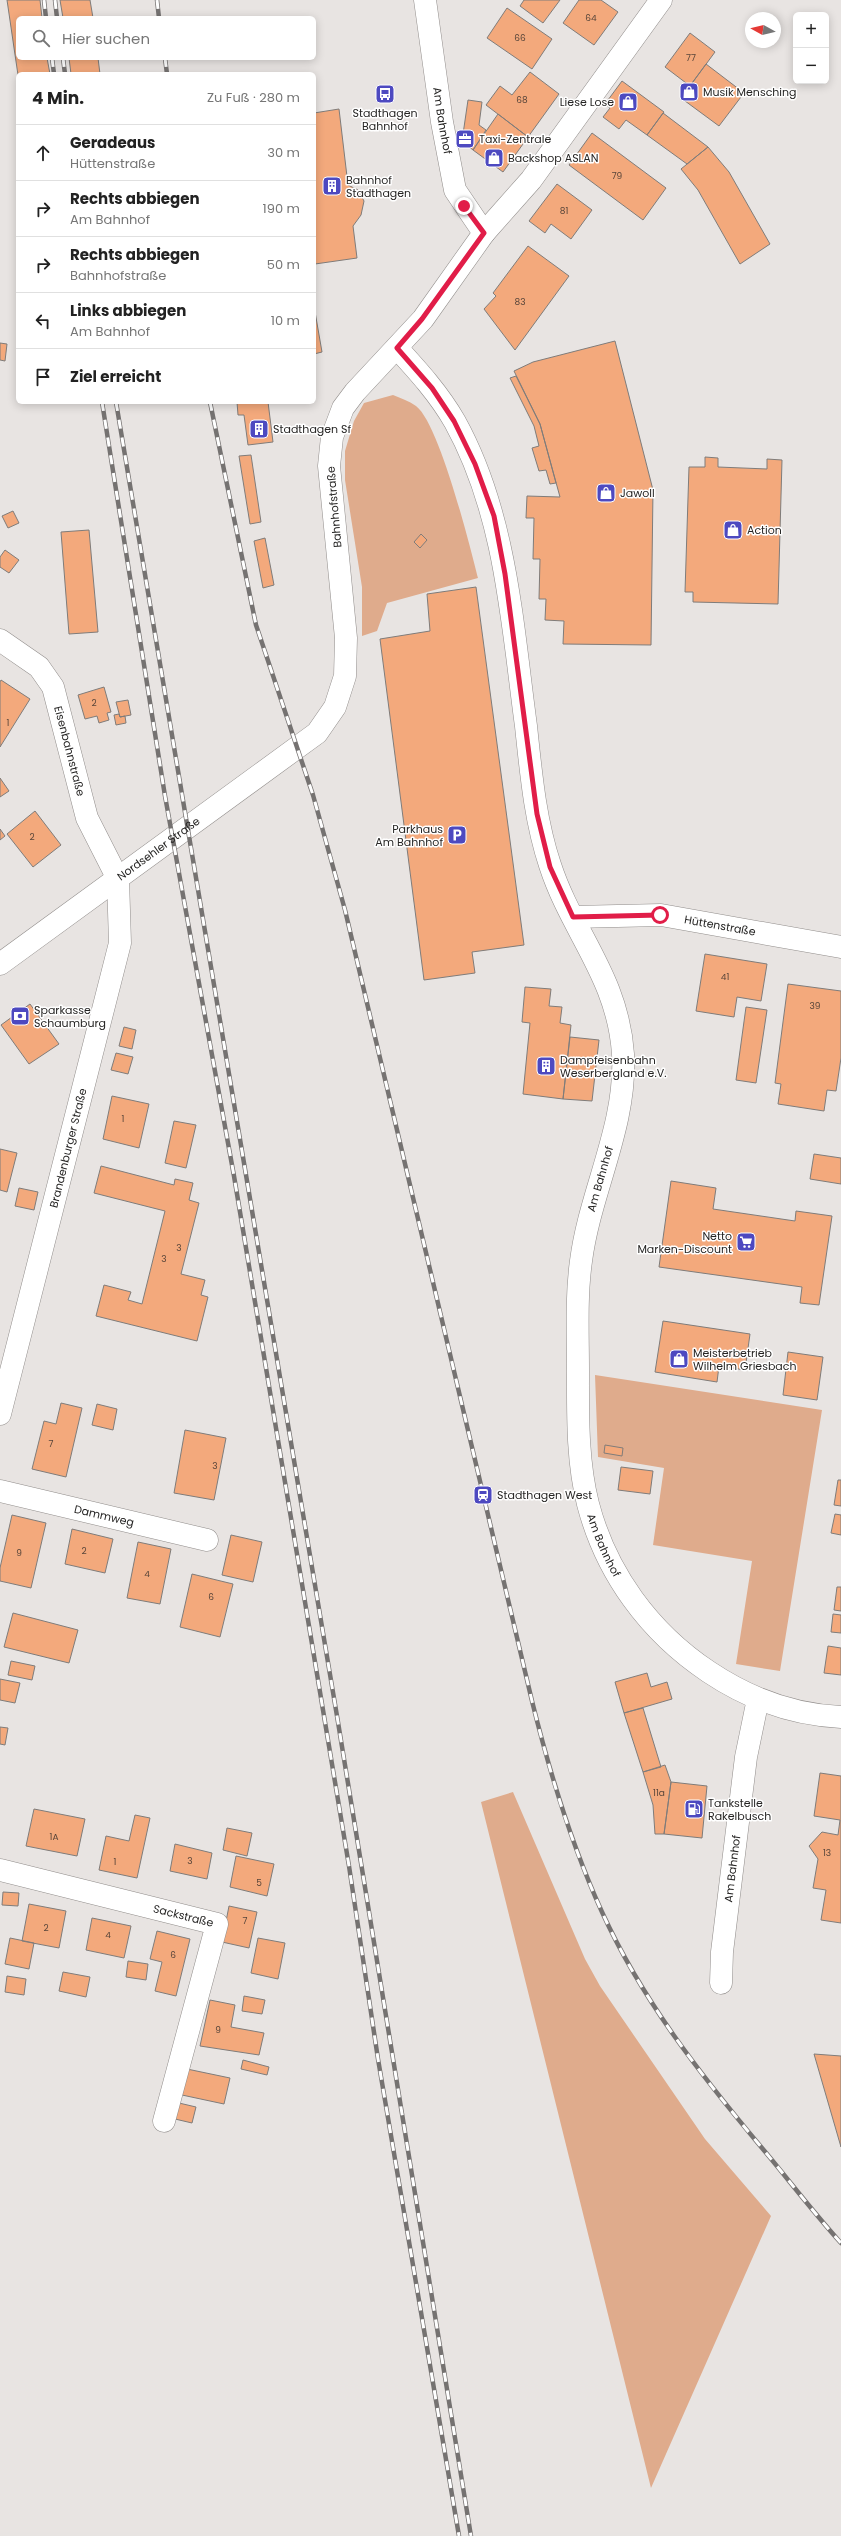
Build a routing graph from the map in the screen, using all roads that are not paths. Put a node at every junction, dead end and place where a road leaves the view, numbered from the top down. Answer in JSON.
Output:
{"nodes":[{"id":1,"x":425,"y":0,"type":"edge"},
{"id":2,"x":660,"y":0,"type":"edge"},
{"id":3,"x":484,"y":233,"type":"junction"},
{"id":4,"x":397,"y":348,"type":"junction"},
{"id":5,"x":0,"y":640,"type":"edge"},
{"id":6,"x":317,"y":733,"type":"joint"},
{"id":7,"x":118,"y":879,"type":"junction"},
{"id":8,"x":573,"y":917,"type":"junction"},
{"id":9,"x":841,"y":947,"type":"edge"},
{"id":10,"x":0,"y":964,"type":"edge"},
{"id":11,"x":0,"y":1414,"type":"edge"},
{"id":12,"x":0,"y":1491,"type":"edge"},
{"id":13,"x":208,"y":1540,"type":"dead end"},
{"id":14,"x":758,"y":1699,"type":"junction"},
{"id":15,"x":841,"y":1717,"type":"edge"},
{"id":16,"x":0,"y":1870,"type":"edge"},
{"id":17,"x":721,"y":1983,"type":"dead end"},
{"id":18,"x":164,"y":2121,"type":"dead end"}],
"edges":[{"from":1,"to":3,"type":"street","name":"Am Bahnhof"},
{"from":2,"to":3,"type":"street","name":"Bahnhofstraße"},
{"from":3,"to":4,"type":"street","name":"Bahnhofstraße"},
{"from":4,"to":6,"type":"street","name":"Bahnhofstraße"},
{"from":4,"to":8,"type":"street","name":"Am Bahnhof"},
{"from":5,"to":7,"type":"street","name":"Eisenbahnstraße"},
{"from":6,"to":7,"type":"street","name":"Nordsehler Straße"},
{"from":7,"to":10,"type":"street","name":"Nordsehler Straße"},
{"from":7,"to":11,"type":"street","name":"Brandenburger Straße"},
{"from":8,"to":9,"type":"street","name":"Hüttenstraße"},
{"from":8,"to":14,"type":"street","name":"Am Bahnhof"},
{"from":12,"to":13,"type":"street","name":"Dammweg"},
{"from":14,"to":15,"type":"street"},
{"from":14,"to":17,"type":"street","name":"Am Bahnhof"},
{"from":16,"to":18,"type":"street","name":"Sackstraße"}]}
